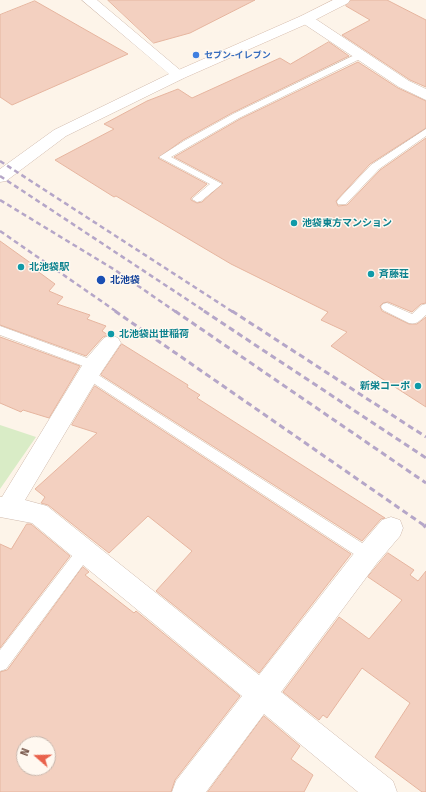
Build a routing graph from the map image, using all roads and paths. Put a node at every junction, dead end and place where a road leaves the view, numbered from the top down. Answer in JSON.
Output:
{"nodes":[{"id":1,"x":89,"y":0,"type":"edge"},
{"id":2,"x":343,"y":0,"type":"edge"},
{"id":3,"x":306,"y":20,"type":"junction"},
{"id":4,"x":360,"y":55,"type":"junction"},
{"id":5,"x":179,"y":75,"type":"junction"},
{"id":6,"x":425,"y":94,"type":"edge"},
{"id":7,"x":426,"y":132,"type":"edge"},
{"id":8,"x":0,"y":177,"type":"edge"},
{"id":9,"x":197,"y":199,"type":"dead end"},
{"id":10,"x":342,"y":202,"type":"dead end"},
{"id":11,"x":388,"y":307,"type":"dead end"},
{"id":12,"x":426,"y":308,"type":"edge"},
{"id":13,"x":0,"y":330,"type":"edge"},
{"id":14,"x":111,"y":342,"type":"dead end"},
{"id":15,"x":91,"y":370,"type":"junction"},
{"id":16,"x":4,"y":508,"type":"edge"},
{"id":17,"x":391,"y":528,"type":"dead end"},
{"id":18,"x":84,"y":552,"type":"junction"},
{"id":19,"x":368,"y":555,"type":"junction"},
{"id":20,"x":0,"y":663,"type":"edge"},
{"id":21,"x":260,"y":695,"type":"junction"},
{"id":22,"x":187,"y":792,"type":"edge"},
{"id":23,"x":382,"y":792,"type":"edge"}],
"edges":[{"from":1,"to":5,"type":"street"},
{"from":2,"to":3,"type":"street"},
{"from":3,"to":4,"type":"street"},
{"from":3,"to":5,"type":"street"},
{"from":4,"to":6,"type":"street"},
{"from":4,"to":9,"type":"lane"},
{"from":5,"to":8,"type":"street"},
{"from":7,"to":10,"type":"lane"},
{"from":11,"to":12,"type":"lane"},
{"from":13,"to":15,"type":"lane"},
{"from":14,"to":15,"type":"street"},
{"from":15,"to":16,"type":"street"},
{"from":15,"to":19,"type":"lane"},
{"from":16,"to":18,"type":"street"},
{"from":17,"to":19,"type":"street"},
{"from":18,"to":20,"type":"lane"},
{"from":18,"to":21,"type":"street"},
{"from":19,"to":21,"type":"street"},
{"from":21,"to":22,"type":"street"},
{"from":21,"to":23,"type":"street"}]}
